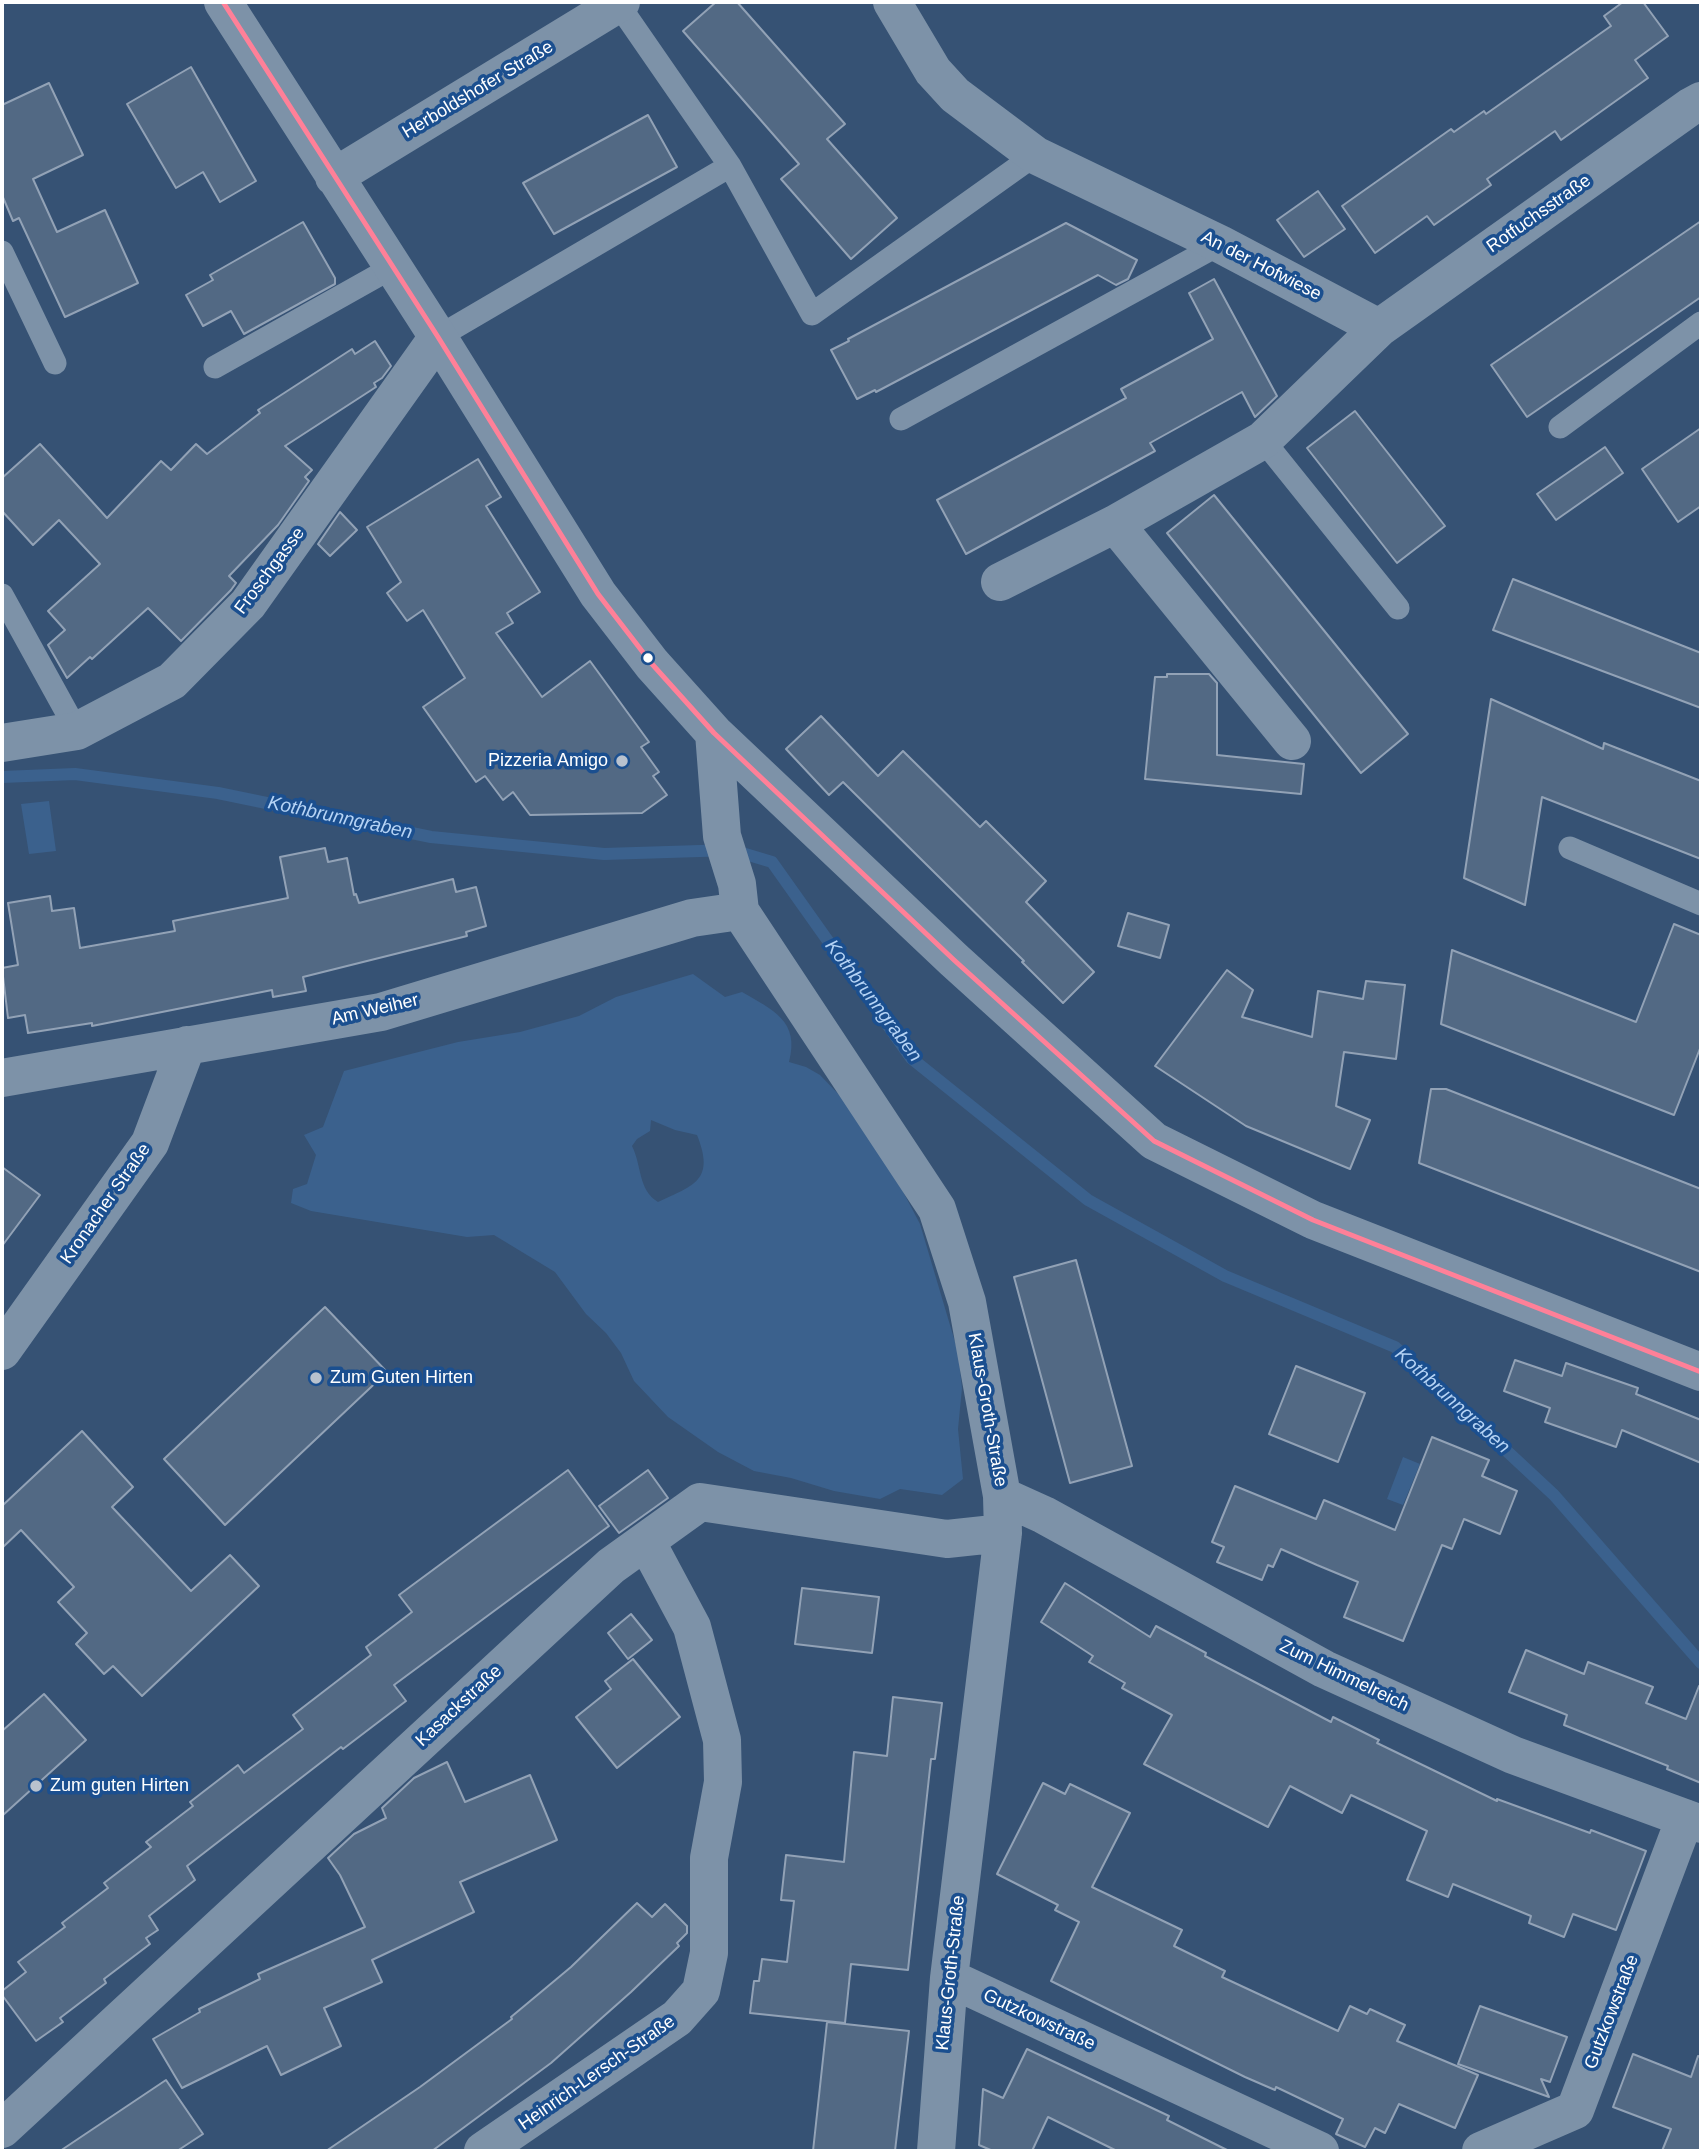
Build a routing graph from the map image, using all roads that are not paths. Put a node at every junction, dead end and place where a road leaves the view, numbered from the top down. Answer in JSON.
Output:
{"nodes":[{"id":1,"x":223,"y":2,"type":"edge"},
{"id":2,"x":892,"y":2,"type":"edge"},
{"id":3,"x":620,"y":3,"type":"edge"},
{"id":4,"x":1701,"y":101,"type":"edge"},
{"id":5,"x":1035,"y":155,"type":"junction"},
{"id":6,"x":730,"y":166,"type":"junction"},
{"id":7,"x":334,"y":177,"type":"junction"},
{"id":8,"x":1220,"y":244,"type":"junction"},
{"id":9,"x":2,"y":252,"type":"edge"},
{"id":10,"x":393,"y":267,"type":"junction"},
{"id":11,"x":1701,"y":323,"type":"edge"},
{"id":12,"x":1379,"y":328,"type":"junction"},
{"id":13,"x":438,"y":337,"type":"junction"},
{"id":14,"x":55,"y":363,"type":"dead end"},
{"id":15,"x":215,"y":367,"type":"dead end"},
{"id":16,"x":901,"y":419,"type":"dead end"},
{"id":17,"x":1560,"y":427,"type":"dead end"},
{"id":18,"x":1263,"y":440,"type":"junction"},
{"id":19,"x":1115,"y":524,"type":"junction"},
{"id":20,"x":1000,"y":582,"type":"dead end"},
{"id":21,"x":2,"y":595,"type":"edge"},
{"id":22,"x":1398,"y":608,"type":"dead end"},
{"id":23,"x":77,"y":731,"type":"junction"},
{"id":24,"x":714,"y":733,"type":"junction"},
{"id":25,"x":1292,"y":741,"type":"dead end"},
{"id":26,"x":2,"y":743,"type":"edge"},
{"id":27,"x":1570,"y":848,"type":"dead end"},
{"id":28,"x":738,"y":898,"type":"junction"},
{"id":29,"x":1701,"y":904,"type":"edge"},
{"id":30,"x":187,"y":1045,"type":"junction"},
{"id":31,"x":2,"y":1078,"type":"edge"},
{"id":32,"x":2,"y":1351,"type":"edge"},
{"id":33,"x":1701,"y":1371,"type":"edge"},
{"id":34,"x":1003,"y":1515,"type":"junction"},
{"id":35,"x":646,"y":1541,"type":"junction"},
{"id":36,"x":1693,"y":1821,"type":"edge"},
{"id":37,"x":949,"y":1978,"type":"junction"},
{"id":38,"x":2,"y":2129,"type":"edge"},
{"id":39,"x":483,"y":2151,"type":"edge"},
{"id":40,"x":936,"y":2151,"type":"edge"},
{"id":41,"x":1320,"y":2151,"type":"edge"},
{"id":42,"x":1481,"y":2151,"type":"edge"}],
"edges":[{"from":1,"to":7,"type":"street"},
{"from":2,"to":5,"type":"street","name":"An der Hofwiese"},
{"from":3,"to":6,"type":"lane"},
{"from":3,"to":7,"type":"street","name":"Herboldshofer Straße"},
{"from":4,"to":12,"type":"street","name":"Rotfuchsstraße"},
{"from":5,"to":6,"type":"lane"},
{"from":5,"to":8,"type":"street","name":"An der Hofwiese"},
{"from":6,"to":13,"type":"lane"},
{"from":7,"to":10,"type":"street"},
{"from":8,"to":12,"type":"street","name":"An der Hofwiese"},
{"from":8,"to":16,"type":"lane"},
{"from":9,"to":14,"type":"lane"},
{"from":10,"to":13,"type":"street"},
{"from":10,"to":15,"type":"lane"},
{"from":11,"to":17,"type":"lane"},
{"from":12,"to":18,"type":"street"},
{"from":13,"to":23,"type":"street","name":"Froschgasse"},
{"from":13,"to":24,"type":"street"},
{"from":18,"to":19,"type":"street"},
{"from":18,"to":22,"type":"lane"},
{"from":19,"to":20,"type":"street"},
{"from":19,"to":25,"type":"street"},
{"from":21,"to":23,"type":"lane"},
{"from":23,"to":26,"type":"street","name":"Froschgasse"},
{"from":24,"to":28,"type":"street","name":"Klaus-Groth-Straße"},
{"from":24,"to":33,"type":"street"},
{"from":27,"to":29,"type":"lane"},
{"from":28,"to":30,"type":"street","name":"Am Weiher"},
{"from":28,"to":34,"type":"street","name":"Klaus-Groth-Straße"},
{"from":30,"to":31,"type":"street","name":"Am Weiher"},
{"from":30,"to":32,"type":"street","name":"Kronacher Straße"},
{"from":34,"to":35,"type":"street","name":"Kasackstraße"},
{"from":34,"to":36,"type":"street","name":"Zum Himmelreich"},
{"from":34,"to":37,"type":"street","name":"Klaus-Groth-Straße"},
{"from":35,"to":38,"type":"street","name":"Kasackstraße"},
{"from":35,"to":39,"type":"street","name":"Heinrich-Lersch-Straße"},
{"from":36,"to":42,"type":"street","name":"Gutzkowstraße"},
{"from":37,"to":40,"type":"street","name":"Klaus-Groth-Straße"},
{"from":37,"to":41,"type":"street","name":"Gutzkowstraße"}]}
